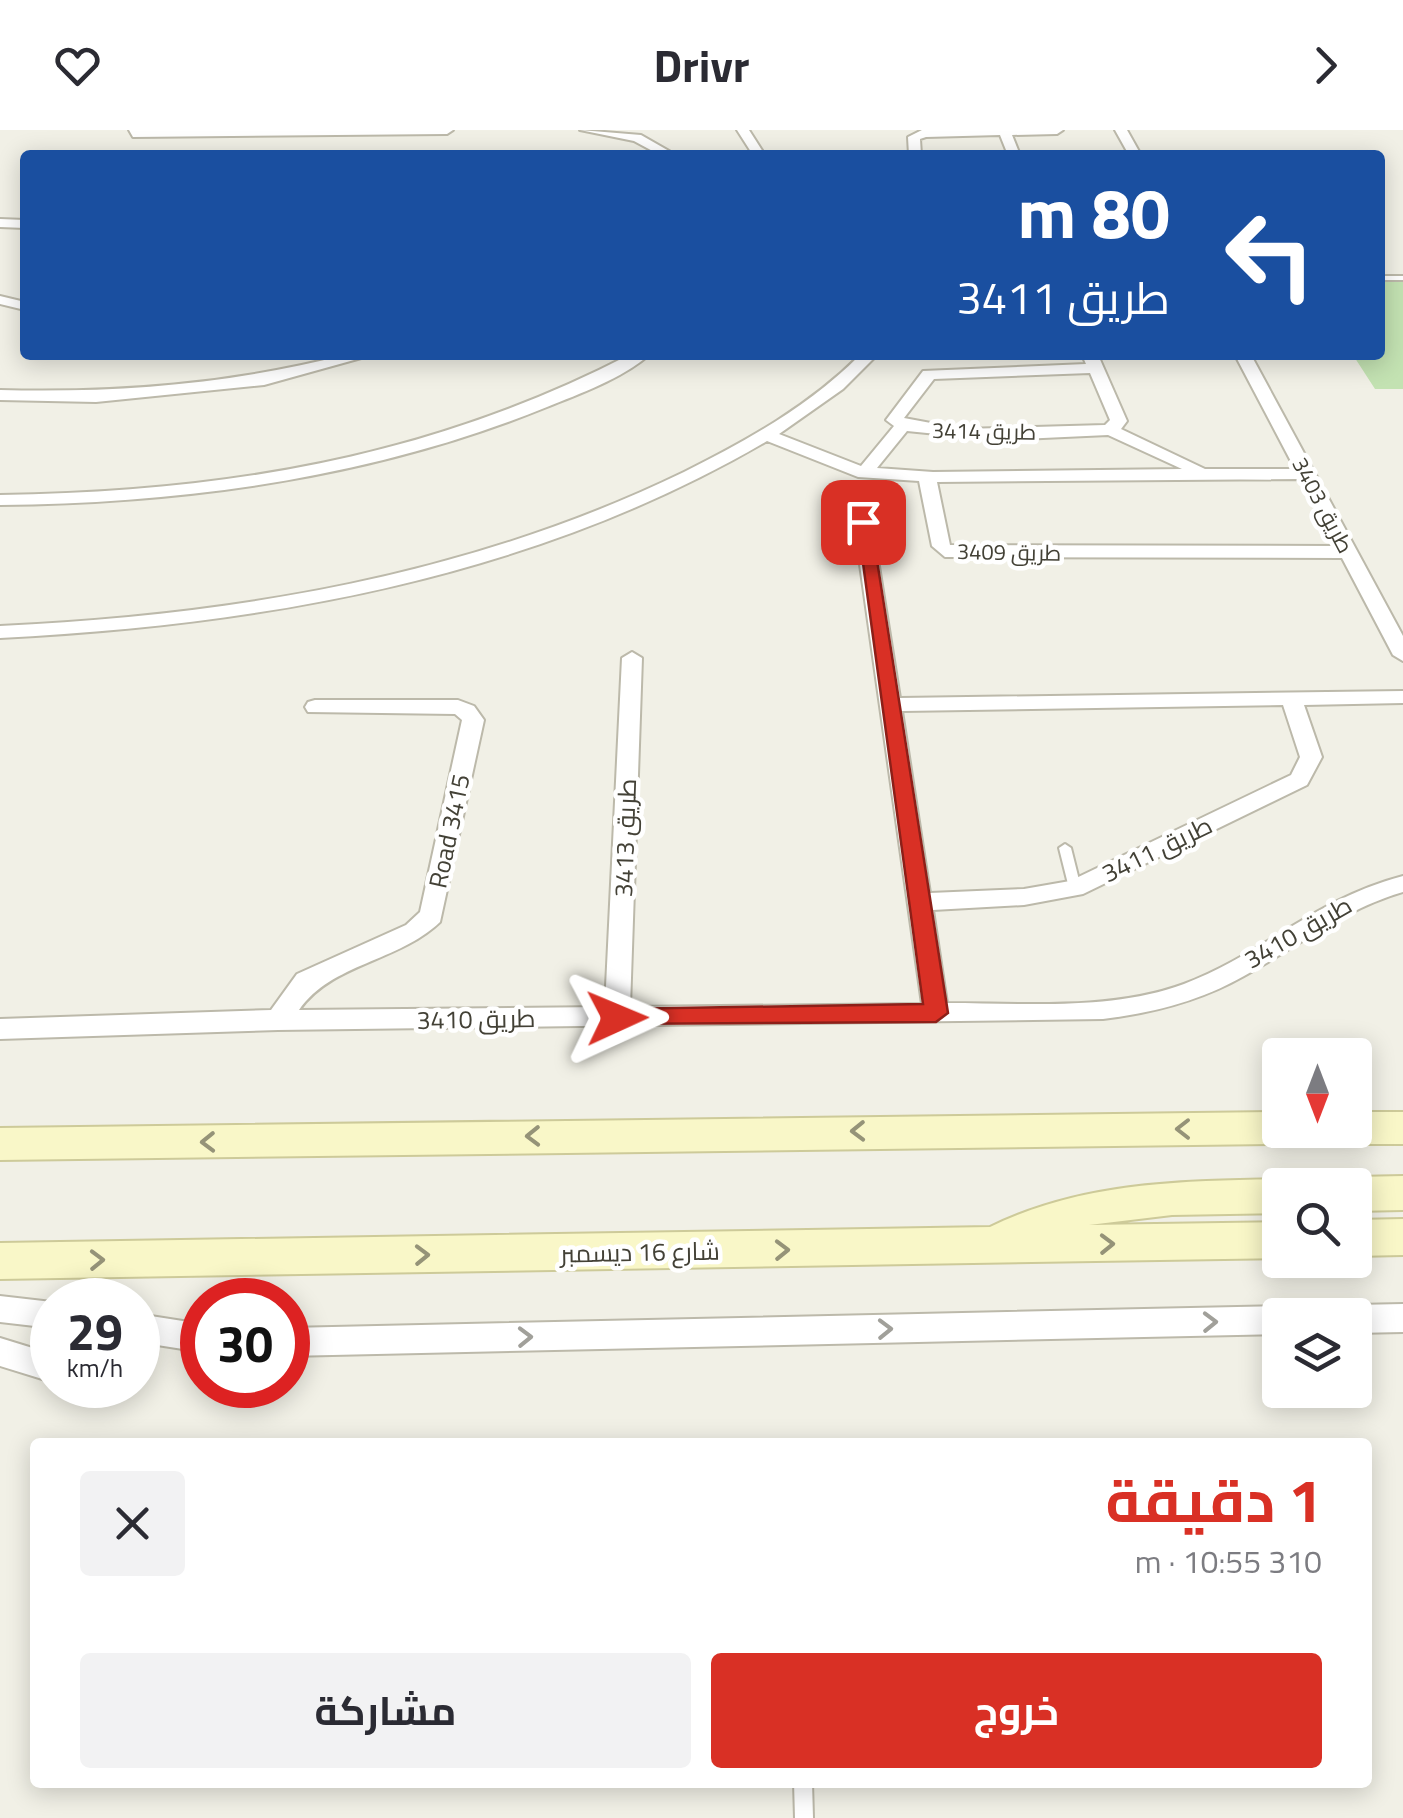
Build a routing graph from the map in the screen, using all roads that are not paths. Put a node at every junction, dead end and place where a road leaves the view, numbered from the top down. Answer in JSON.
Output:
{"nodes":[{"id":1,"x":447,"y":130,"type":"edge"},
{"id":2,"x":586,"y":130,"type":"edge"},
{"id":3,"x":1057,"y":130,"type":"edge"},
{"id":4,"x":1005,"y":131,"type":"edge"},
{"id":5,"x":132,"y":136,"type":"edge"},
{"id":6,"x":661,"y":150,"type":"edge"},
{"id":7,"x":915,"y":150,"type":"edge"},
{"id":8,"x":344,"y":360,"type":"edge"},
{"id":9,"x":631,"y":360,"type":"edge"},
{"id":10,"x":864,"y":360,"type":"edge"},
{"id":11,"x":1245,"y":360,"type":"edge"},
{"id":12,"x":1092,"y":362,"type":"edge"},
{"id":13,"x":0,"y":395,"type":"edge"},
{"id":14,"x":902,"y":426,"type":"junction"},
{"id":15,"x":1110,"y":430,"type":"junction"},
{"id":16,"x":766,"y":435,"type":"junction"},
{"id":17,"x":864,"y":473,"type":"junction"},
{"id":18,"x":1204,"y":473,"type":"junction"},
{"id":19,"x":1306,"y":474,"type":"junction"},
{"id":20,"x":929,"y":476,"type":"junction"},
{"id":21,"x":0,"y":500,"type":"edge"},
{"id":22,"x":863,"y":522,"type":"dead end"},
{"id":23,"x":1348,"y":552,"type":"junction"},
{"id":24,"x":1392,"y":615,"type":"edge"},
{"id":25,"x":0,"y":632,"type":"edge"},
{"id":26,"x":1403,"y":656,"type":"edge"},
{"id":27,"x":632,"y":658,"type":"dead end"},
{"id":28,"x":1403,"y":697,"type":"edge"},
{"id":29,"x":1291,"y":699,"type":"junction"},
{"id":30,"x":890,"y":705,"type":"junction"},
{"id":31,"x":315,"y":708,"type":"dead end"},
{"id":32,"x":1065,"y":848,"type":"dead end"},
{"id":33,"x":1403,"y":884,"type":"edge"},
{"id":34,"x":1075,"y":888,"type":"junction"},
{"id":35,"x":920,"y":902,"type":"junction"},
{"id":36,"x":936,"y":1013,"type":"junction"},
{"id":37,"x":617,"y":1018,"type":"junction"},
{"id":38,"x":278,"y":1020,"type":"junction"},
{"id":39,"x":0,"y":1029,"type":"edge"},
{"id":40,"x":1262,"y":1128,"type":"edge"},
{"id":41,"x":1372,"y":1128,"type":"edge"},
{"id":42,"x":1403,"y":1128,"type":"edge"},
{"id":43,"x":0,"y":1144,"type":"edge"},
{"id":44,"x":1372,"y":1194,"type":"edge"},
{"id":45,"x":1403,"y":1194,"type":"edge"},
{"id":46,"x":1262,"y":1197,"type":"edge"},
{"id":47,"x":1403,"y":1237,"type":"edge"},
{"id":48,"x":1372,"y":1238,"type":"edge"},
{"id":49,"x":1262,"y":1240,"type":"edge"},
{"id":50,"x":990,"y":1248,"type":"junction"},
{"id":51,"x":0,"y":1261,"type":"edge"},
{"id":52,"x":0,"y":1309,"type":"edge"},
{"id":53,"x":30,"y":1312,"type":"edge"},
{"id":54,"x":1403,"y":1318,"type":"edge"},
{"id":55,"x":1372,"y":1319,"type":"edge"},
{"id":56,"x":1262,"y":1320,"type":"edge"},
{"id":57,"x":310,"y":1342,"type":"edge"},
{"id":58,"x":0,"y":1352,"type":"edge"},
{"id":59,"x":30,"y":1361,"type":"edge"},
{"id":60,"x":803,"y":1788,"type":"edge"},
{"id":61,"x":804,"y":1818,"type":"edge"}],
"edges":[{"from":1,"to":5,"type":"street"},
{"from":2,"to":6,"type":"street"},
{"from":3,"to":4,"type":"street"},
{"from":4,"to":7,"type":"street"},
{"from":8,"to":13,"type":"street"},
{"from":9,"to":21,"type":"street"},
{"from":10,"to":16,"type":"street"},
{"from":11,"to":19,"type":"street","name":"طريق 3403"},
{"from":12,"to":14,"type":"street","name":"طريق 3414"},
{"from":12,"to":15,"type":"street","name":"طريق 3414"},
{"from":14,"to":15,"type":"street","name":"طريق 3414"},
{"from":14,"to":17,"type":"street"},
{"from":15,"to":18,"type":"street"},
{"from":16,"to":17,"type":"street"},
{"from":16,"to":25,"type":"street"},
{"from":17,"to":20,"type":"street"},
{"from":18,"to":19,"type":"street"},
{"from":18,"to":20,"type":"street"},
{"from":19,"to":23,"type":"street","name":"طريق 3403"},
{"from":20,"to":23,"type":"street","name":"طريق 3409"},
{"from":22,"to":30,"type":"street"},
{"from":23,"to":24,"type":"street","name":"طريق 3403"},
{"from":24,"to":26,"type":"street","name":"طريق 3403"},
{"from":27,"to":37,"type":"street","name":"طريق 3413"},
{"from":28,"to":29,"type":"street"},
{"from":29,"to":30,"type":"street"},
{"from":29,"to":34,"type":"street","name":"طريق 3411"},
{"from":30,"to":35,"type":"street"},
{"from":31,"to":38,"type":"street","name":"Road 3415"},
{"from":32,"to":34,"type":"lane"},
{"from":33,"to":36,"type":"street","name":"طريق 3410"},
{"from":34,"to":35,"type":"street","name":"طريق 3411"},
{"from":35,"to":36,"type":"street"},
{"from":36,"to":37,"type":"street","name":"طريق 3410"},
{"from":37,"to":38,"type":"street","name":"طريق 3410"},
{"from":38,"to":39,"type":"street","name":"طريق 3410"},
{"from":40,"to":43,"type":"main road","one_way":true},
{"from":41,"to":42,"type":"main road"},
{"from":44,"to":45,"type":"main road"},
{"from":46,"to":50,"type":"main road"},
{"from":47,"to":48,"type":"main road"},
{"from":50,"to":49,"type":"main road","name":"شارع 16 ديسمبر","one_way":true},
{"from":51,"to":50,"type":"main road","name":"شارع 16 ديسمبر","one_way":true},
{"from":52,"to":53,"type":"street"},
{"from":54,"to":55,"type":"street"},
{"from":57,"to":56,"type":"street","one_way":true},
{"from":58,"to":59,"type":"street"},
{"from":60,"to":61,"type":"lane"}]}
